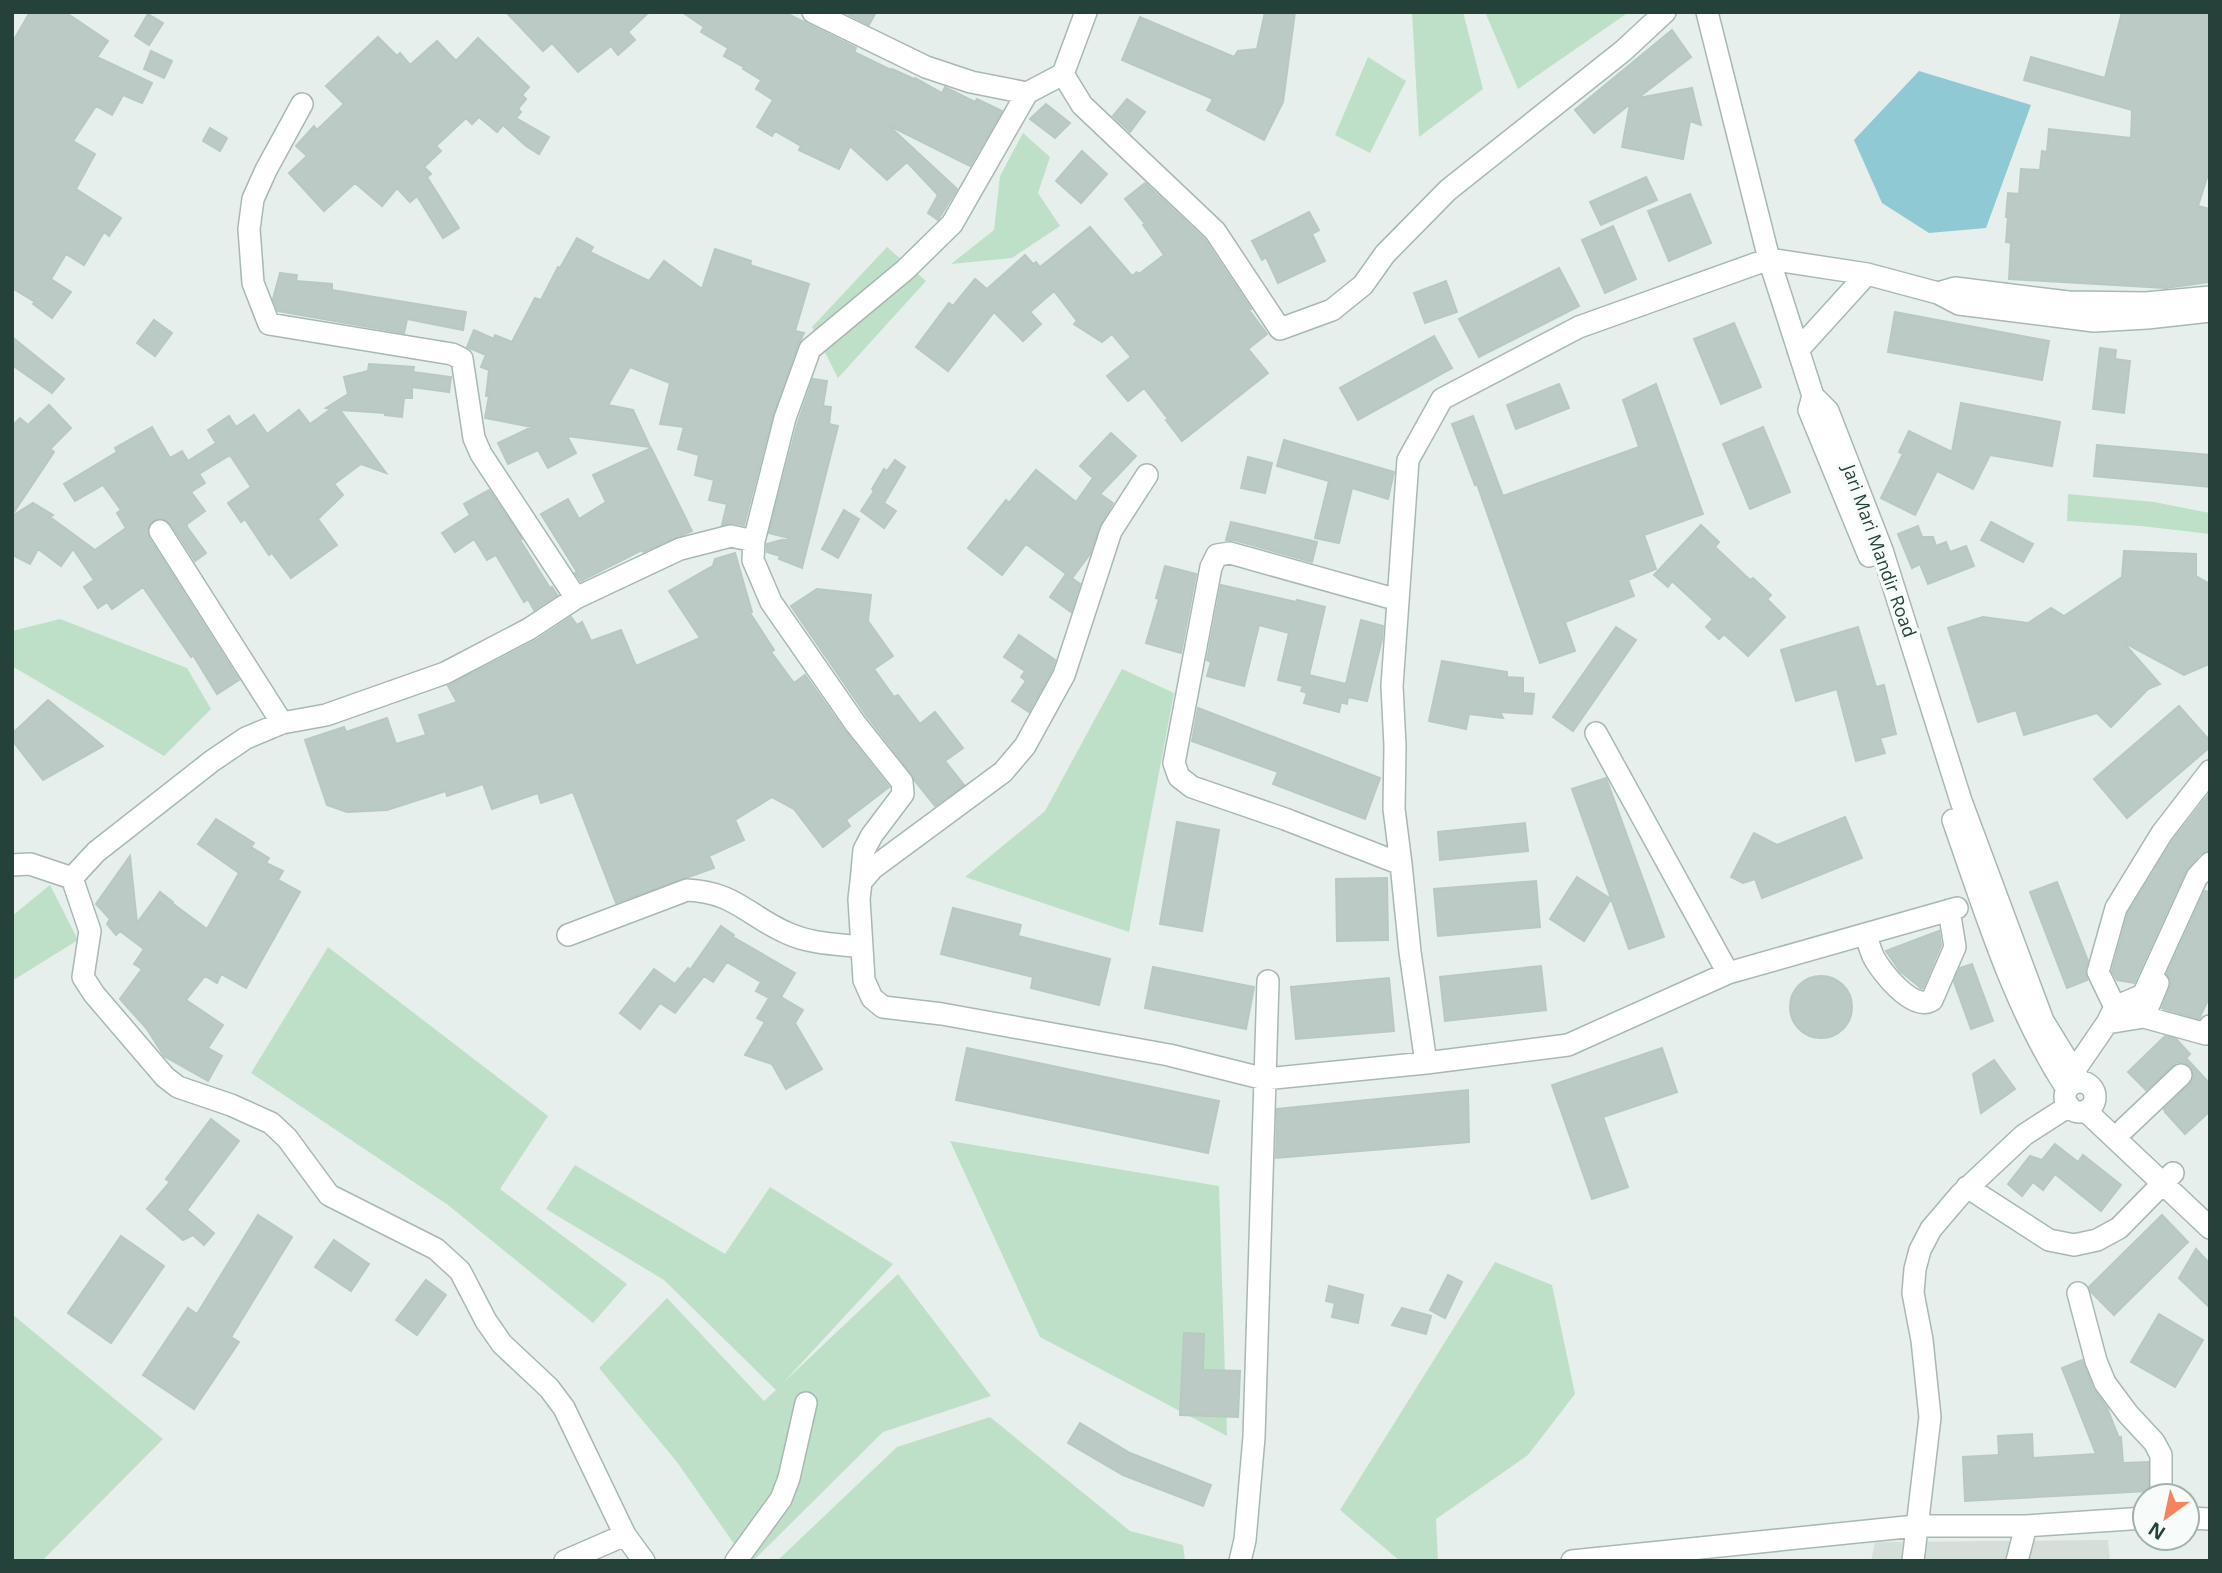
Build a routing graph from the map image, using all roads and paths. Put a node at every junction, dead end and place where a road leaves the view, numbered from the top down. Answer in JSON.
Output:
{"nodes":[{"id":1,"x":813,"y":12,"type":"edge"},
{"id":2,"x":1086,"y":12,"type":"edge"},
{"id":3,"x":1665,"y":12,"type":"edge"},
{"id":4,"x":1707,"y":12,"type":"edge"},
{"id":5,"x":1063,"y":74,"type":"junction"},
{"id":6,"x":1027,"y":93,"type":"junction"},
{"id":7,"x":302,"y":104,"type":"dead end"},
{"id":8,"x":1769,"y":259,"type":"junction"},
{"id":9,"x":1867,"y":274,"type":"junction"},
{"id":10,"x":2210,"y":297,"type":"edge"},
{"id":11,"x":2146,"y":311,"type":"junction"},
{"id":12,"x":2210,"y":311,"type":"edge"},
{"id":13,"x":1798,"y":350,"type":"junction"},
{"id":14,"x":1147,"y":475,"type":"dead end"},
{"id":15,"x":160,"y":531,"type":"dead end"},
{"id":16,"x":754,"y":541,"type":"junction"},
{"id":17,"x":576,"y":598,"type":"junction"},
{"id":18,"x":1398,"y":600,"type":"junction"},
{"id":19,"x":282,"y":723,"type":"junction"},
{"id":20,"x":1596,"y":733,"type":"dead end"},
{"id":21,"x":2210,"y":771,"type":"edge"},
{"id":22,"x":2210,"y":863,"type":"edge"},
{"id":23,"x":1401,"y":864,"type":"junction"},
{"id":24,"x":12,"y":866,"type":"edge"},
{"id":25,"x":72,"y":878,"type":"junction"},
{"id":26,"x":2210,"y":880,"type":"edge"},
{"id":27,"x":861,"y":881,"type":"junction"},
{"id":28,"x":1989,"y":899,"type":"junction"},
{"id":29,"x":1953,"y":909,"type":"junction"},
{"id":30,"x":1865,"y":934,"type":"junction"},
{"id":31,"x":568,"y":936,"type":"dead end"},
{"id":32,"x":862,"y":947,"type":"junction"},
{"id":33,"x":1728,"y":973,"type":"junction"},
{"id":34,"x":1268,"y":981,"type":"dead end"},
{"id":35,"x":2111,"y":1015,"type":"junction"},
{"id":36,"x":2144,"y":1017,"type":"junction"},
{"id":37,"x":2210,"y":1026,"type":"edge"},
{"id":38,"x":1426,"y":1063,"type":"junction"},
{"id":39,"x":2181,"y":1074,"type":"dead end"},
{"id":40,"x":1265,"y":1079,"type":"junction"},
{"id":41,"x":2078,"y":1094,"type":"junction"},
{"id":42,"x":2124,"y":1129,"type":"junction"},
{"id":43,"x":2168,"y":1178,"type":"junction"},
{"id":44,"x":1967,"y":1187,"type":"junction"},
{"id":45,"x":2210,"y":1210,"type":"edge"},
{"id":46,"x":2210,"y":1228,"type":"edge"},
{"id":47,"x":2078,"y":1293,"type":"dead end"},
{"id":48,"x":806,"y":1403,"type":"dead end"},
{"id":49,"x":2161,"y":1482,"type":"edge"},
{"id":50,"x":2131,"y":1519,"type":"edge"},
{"id":51,"x":1916,"y":1526,"type":"junction"},
{"id":52,"x":2026,"y":1526,"type":"junction"},
{"id":53,"x":625,"y":1535,"type":"junction"},
{"id":54,"x":565,"y":1561,"type":"edge"},
{"id":55,"x":643,"y":1561,"type":"edge"},
{"id":56,"x":736,"y":1561,"type":"edge"},
{"id":57,"x":1240,"y":1561,"type":"edge"},
{"id":58,"x":1572,"y":1561,"type":"edge"},
{"id":59,"x":1913,"y":1561,"type":"edge"},
{"id":60,"x":2017,"y":1561,"type":"edge"}],
"edges":[{"from":1,"to":6,"type":"street"},
{"from":2,"to":5,"type":"street"},
{"from":3,"to":5,"type":"street"},
{"from":4,"to":8,"type":"street","name":"Jari Mari Mandir Road"},
{"from":5,"to":6,"type":"street"},
{"from":6,"to":16,"type":"street"},
{"from":7,"to":17,"type":"street"},
{"from":8,"to":9,"type":"street"},
{"from":8,"to":13,"type":"street","name":"Jari Mari Mandir Road"},
{"from":8,"to":18,"type":"street"},
{"from":9,"to":11,"type":"street"},
{"from":9,"to":13,"type":"street"},
{"from":10,"to":11,"type":"street"},
{"from":11,"to":12,"type":"street"},
{"from":13,"to":28,"type":"street","name":"Jari Mari Mandir Road"},
{"from":14,"to":27,"type":"street"},
{"from":15,"to":19,"type":"street"},
{"from":16,"to":17,"type":"street"},
{"from":16,"to":27,"type":"street"},
{"from":17,"to":19,"type":"street"},
{"from":18,"to":23,"type":"street"},
{"from":18,"to":23,"type":"street"},
{"from":19,"to":25,"type":"street"},
{"from":20,"to":33,"type":"street"},
{"from":21,"to":35,"type":"street"},
{"from":22,"to":35,"type":"street"},
{"from":23,"to":38,"type":"street"},
{"from":24,"to":25,"type":"street"},
{"from":25,"to":53,"type":"street"},
{"from":26,"to":36,"type":"street"},
{"from":27,"to":32,"type":"street"},
{"from":28,"to":29,"type":"street"},
{"from":28,"to":41,"type":"street","name":"Jari Mari Mandir Road"},
{"from":29,"to":30,"type":"street"},
{"from":29,"to":30,"type":"street"},
{"from":30,"to":33,"type":"street"},
{"from":31,"to":32,"type":"street"},
{"from":32,"to":40,"type":"street"},
{"from":33,"to":38,"type":"street"},
{"from":34,"to":40,"type":"street"},
{"from":35,"to":36,"type":"street"},
{"from":35,"to":41,"type":"street"},
{"from":36,"to":37,"type":"street"},
{"from":38,"to":40,"type":"street"},
{"from":39,"to":42,"type":"street"},
{"from":40,"to":57,"type":"street"},
{"from":41,"to":42,"type":"street","name":"Jari Mari Mandir Road"},
{"from":41,"to":43,"type":"street"},
{"from":41,"to":44,"type":"street"},
{"from":42,"to":43,"type":"street","name":"Jari Mari Mandir Road"},
{"from":43,"to":44,"type":"street"},
{"from":43,"to":45,"type":"street","name":"Jari Mari Mandir Road"},
{"from":43,"to":46,"type":"street"},
{"from":44,"to":51,"type":"street"},
{"from":47,"to":49,"type":"street"},
{"from":48,"to":56,"type":"street"},
{"from":50,"to":52,"type":"street"},
{"from":51,"to":52,"type":"street"},
{"from":51,"to":58,"type":"street"},
{"from":51,"to":59,"type":"street"},
{"from":52,"to":60,"type":"street"},
{"from":53,"to":54,"type":"street"},
{"from":53,"to":55,"type":"street"}]}
